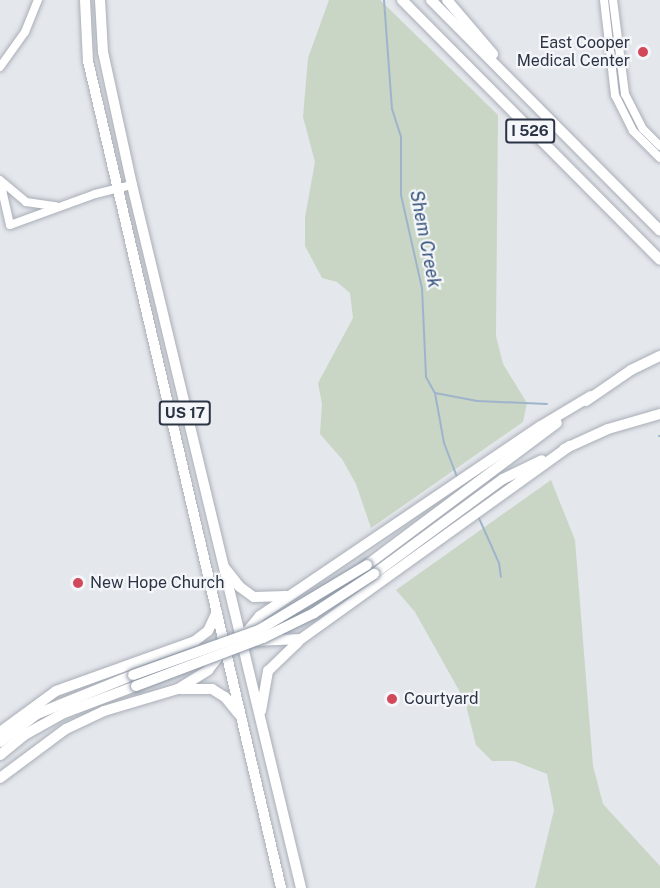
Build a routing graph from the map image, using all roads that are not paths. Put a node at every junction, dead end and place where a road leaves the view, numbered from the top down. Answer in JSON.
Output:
{"nodes":[{"id":1,"x":38,"y":0,"type":"edge"},
{"id":2,"x":85,"y":0,"type":"edge"},
{"id":3,"x":100,"y":0,"type":"edge"},
{"id":4,"x":402,"y":0,"type":"edge"},
{"id":5,"x":431,"y":0,"type":"edge"},
{"id":6,"x":447,"y":0,"type":"edge"},
{"id":7,"x":604,"y":0,"type":"edge"},
{"id":8,"x":613,"y":0,"type":"edge"},
{"id":9,"x":0,"y":67,"type":"edge"},
{"id":10,"x":562,"y":133,"type":"junction"},
{"id":11,"x":660,"y":146,"type":"edge"},
{"id":12,"x":660,"y":158,"type":"edge"},
{"id":13,"x":0,"y":180,"type":"edge"},
{"id":14,"x":132,"y":185,"type":"junction"},
{"id":15,"x":118,"y":189,"type":"junction"},
{"id":16,"x":60,"y":207,"type":"junction"},
{"id":17,"x":660,"y":231,"type":"edge"},
{"id":18,"x":660,"y":260,"type":"edge"},
{"id":19,"x":660,"y":356,"type":"edge"},
{"id":20,"x":595,"y":393,"type":"junction"},
{"id":21,"x":660,"y":414,"type":"edge"},
{"id":22,"x":570,"y":446,"type":"junction"},
{"id":23,"x":222,"y":564,"type":"junction"},
{"id":24,"x":370,"y":570,"type":"junction"},
{"id":25,"x":292,"y":594,"type":"junction"},
{"id":26,"x":217,"y":612,"type":"junction"},
{"id":27,"x":302,"y":639,"type":"junction"},
{"id":28,"x":240,"y":641,"type":"junction"},
{"id":29,"x":185,"y":645,"type":"junction"},
{"id":30,"x":225,"y":648,"type":"junction"},
{"id":31,"x":135,"y":681,"type":"junction"},
{"id":32,"x":178,"y":689,"type":"junction"},
{"id":33,"x":242,"y":719,"type":"junction"},
{"id":34,"x":260,"y":720,"type":"junction"},
{"id":35,"x":0,"y":732,"type":"edge"},
{"id":36,"x":0,"y":742,"type":"edge"},
{"id":37,"x":0,"y":755,"type":"edge"},
{"id":38,"x":0,"y":778,"type":"edge"},
{"id":39,"x":281,"y":888,"type":"edge"},
{"id":40,"x":301,"y":888,"type":"edge"}],
"edges":[{"from":1,"to":9,"type":"street"},
{"from":2,"to":15,"type":"highway","number":"US 17"},
{"from":3,"to":14,"type":"highway","number":"US 17"},
{"from":4,"to":18,"type":"highway","number":"I 526"},
{"from":5,"to":10,"type":"highway","number":"I 526"},
{"from":6,"to":10,"type":"highway"},
{"from":7,"to":12,"type":"street"},
{"from":8,"to":11,"type":"street"},
{"from":10,"to":17,"type":"highway","number":"I 526"},
{"from":13,"to":16,"type":"street"},
{"from":13,"to":16,"type":"street"},
{"from":14,"to":15,"type":"street"},
{"from":14,"to":23,"type":"highway","number":"US 17"},
{"from":15,"to":16,"type":"street"},
{"from":15,"to":26,"type":"highway","number":"US 17"},
{"from":19,"to":20,"type":"highway"},
{"from":20,"to":24,"type":"highway"},
{"from":20,"to":25,"type":"highway"},
{"from":21,"to":22,"type":"highway"},
{"from":22,"to":24,"type":"highway"},
{"from":22,"to":27,"type":"highway"},
{"from":23,"to":25,"type":"highway"},
{"from":23,"to":28,"type":"highway","number":"US 17"},
{"from":24,"to":31,"type":"highway","bridge":true},
{"from":25,"to":28,"type":"highway"},
{"from":26,"to":29,"type":"highway"},
{"from":26,"to":30,"type":"highway","number":"US 17"},
{"from":27,"to":28,"type":"highway"},
{"from":27,"to":34,"type":"highway"},
{"from":28,"to":30,"type":"highway"},
{"from":28,"to":34,"type":"highway","number":"US 17"},
{"from":29,"to":30,"type":"highway"},
{"from":29,"to":35,"type":"highway"},
{"from":30,"to":32,"type":"highway"},
{"from":30,"to":33,"type":"highway","number":"US 17"},
{"from":31,"to":36,"type":"highway"},
{"from":31,"to":37,"type":"highway"},
{"from":32,"to":33,"type":"highway"},
{"from":32,"to":38,"type":"highway"},
{"from":33,"to":39,"type":"highway","number":"US 17"},
{"from":34,"to":40,"type":"highway","number":"US 17"}]}
